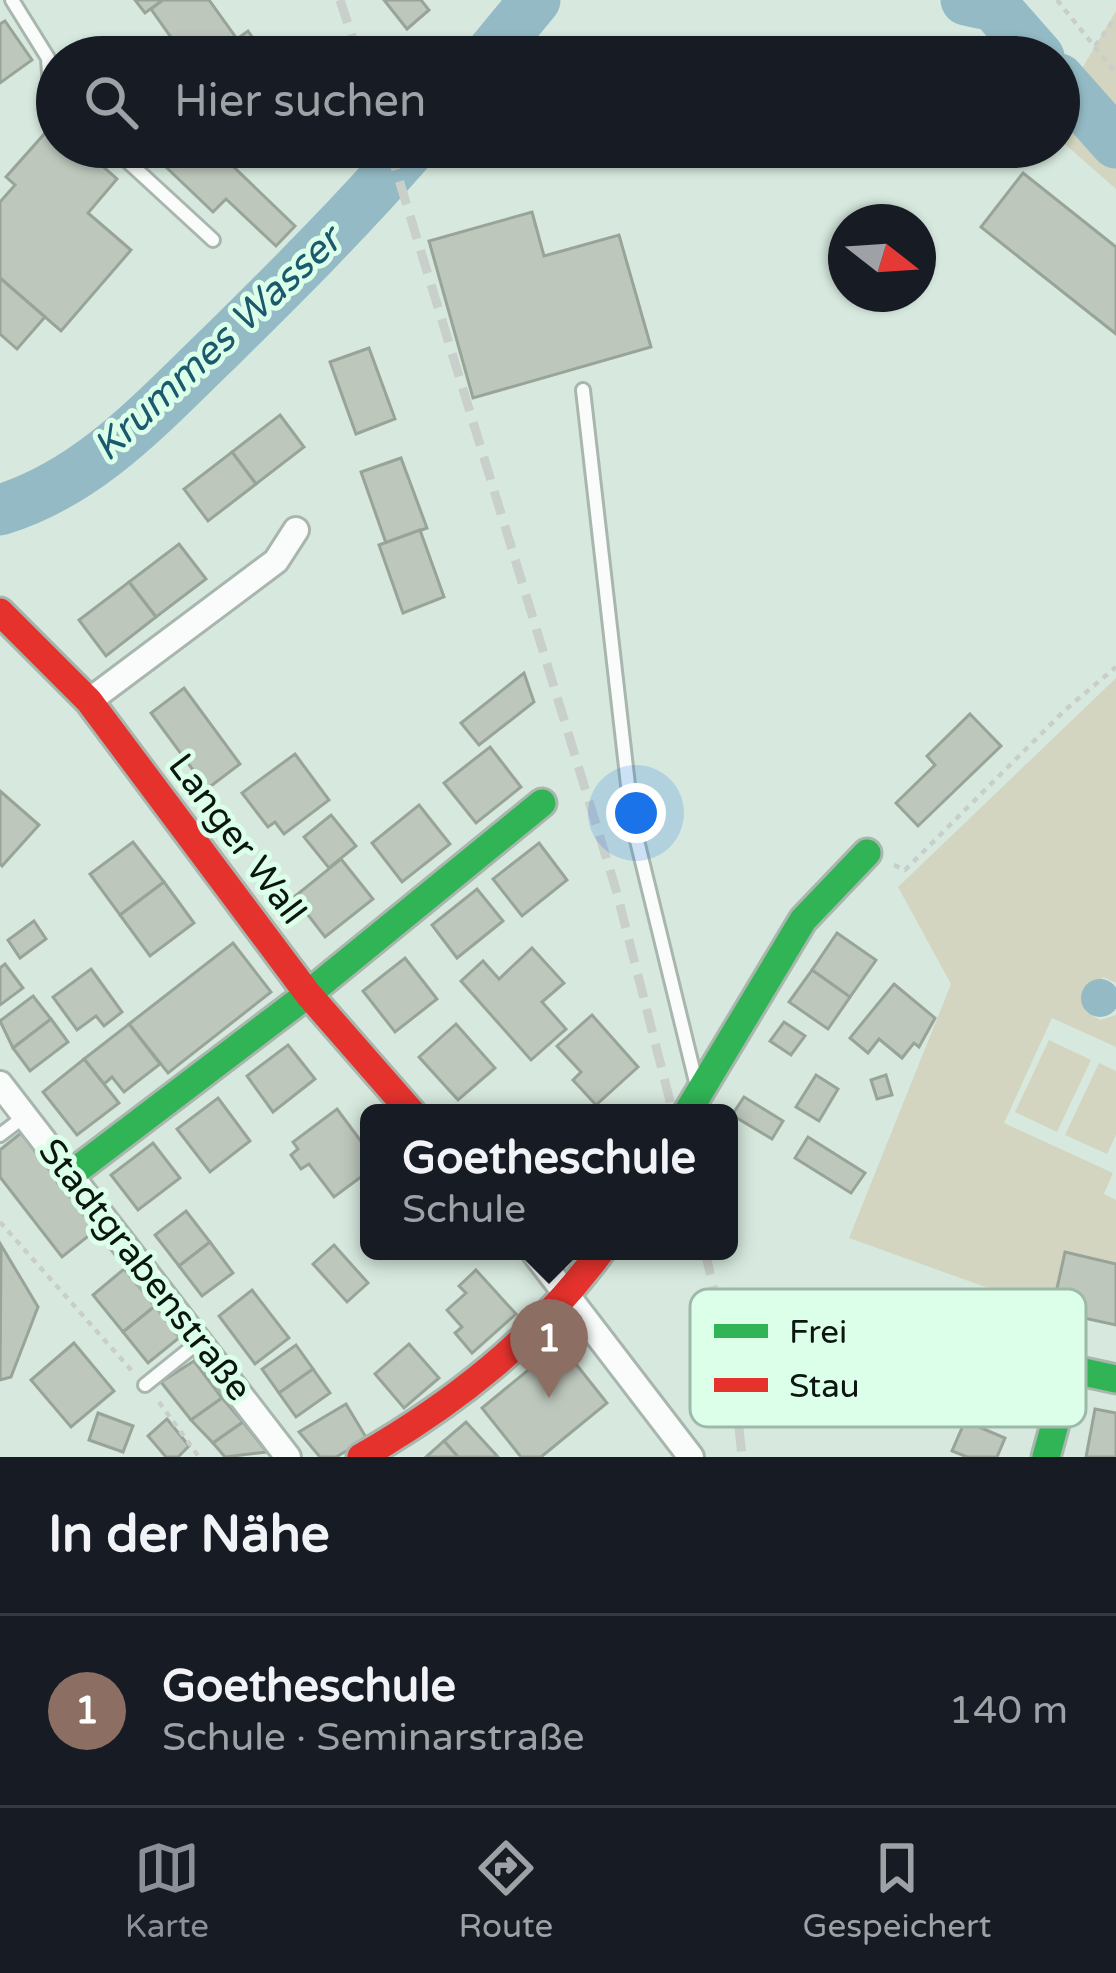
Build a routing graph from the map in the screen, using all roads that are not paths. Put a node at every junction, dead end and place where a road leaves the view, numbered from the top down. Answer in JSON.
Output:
{"nodes":[{"id":1,"x":12,"y":0,"type":"edge"},
{"id":2,"x":36,"y":39,"type":"edge"},
{"id":3,"x":135,"y":168,"type":"edge"},
{"id":4,"x":213,"y":240,"type":"dead end"},
{"id":5,"x":583,"y":390,"type":"dead end"},
{"id":6,"x":296,"y":530,"type":"dead end"},
{"id":7,"x":0,"y":612,"type":"edge"},
{"id":8,"x":89,"y":701,"type":"junction"},
{"id":9,"x":542,"y":803,"type":"dead end"},
{"id":10,"x":867,"y":853,"type":"road end"},
{"id":11,"x":308,"y":994,"type":"junction"},
{"id":12,"x":0,"y":1084,"type":"edge"},
{"id":13,"x":404,"y":1104,"type":"edge"},
{"id":14,"x":693,"y":1104,"type":"edge"},
{"id":15,"x":694,"y":1104,"type":"edge"},
{"id":16,"x":25,"y":1116,"type":"junction"},
{"id":17,"x":0,"y":1135,"type":"edge"},
{"id":18,"x":70,"y":1175,"type":"junction"},
{"id":19,"x":541,"y":1260,"type":"edge"},
{"id":20,"x":596,"y":1260,"type":"edge"},
{"id":21,"x":572,"y":1295,"type":"junction"},
{"id":22,"x":201,"y":1340,"type":"junction"},
{"id":23,"x":1086,"y":1372,"type":"edge"},
{"id":24,"x":1116,"y":1379,"type":"edge"},
{"id":25,"x":145,"y":1385,"type":"road end"},
{"id":26,"x":1054,"y":1427,"type":"edge"},
{"id":27,"x":288,"y":1457,"type":"edge"},
{"id":28,"x":361,"y":1457,"type":"edge"},
{"id":29,"x":691,"y":1457,"type":"edge"},
{"id":30,"x":1046,"y":1457,"type":"edge"}],
"edges":[{"from":1,"to":2,"type":"lane"},
{"from":3,"to":4,"type":"lane"},
{"from":5,"to":14,"type":"lane"},
{"from":6,"to":8,"type":"street"},
{"from":7,"to":8,"type":"street","name":"Langer Wall"},
{"from":8,"to":11,"type":"street","name":"Langer Wall"},
{"from":9,"to":11,"type":"street"},
{"from":10,"to":15,"type":"street"},
{"from":11,"to":13,"type":"street","name":"Langer Wall"},
{"from":11,"to":18,"type":"street"},
{"from":12,"to":16,"type":"street","name":"Stadtgrabenstraße"},
{"from":16,"to":17,"type":"lane"},
{"from":16,"to":18,"type":"street","name":"Stadtgrabenstraße"},
{"from":18,"to":22,"type":"street","name":"Stadtgrabenstraße"},
{"from":19,"to":21,"type":"street"},
{"from":20,"to":21,"type":"street"},
{"from":21,"to":28,"type":"street"},
{"from":21,"to":29,"type":"street"},
{"from":22,"to":25,"type":"lane"},
{"from":22,"to":27,"type":"street","name":"Stadtgrabenstraße"},
{"from":23,"to":24,"type":"street"},
{"from":26,"to":30,"type":"street"}]}
